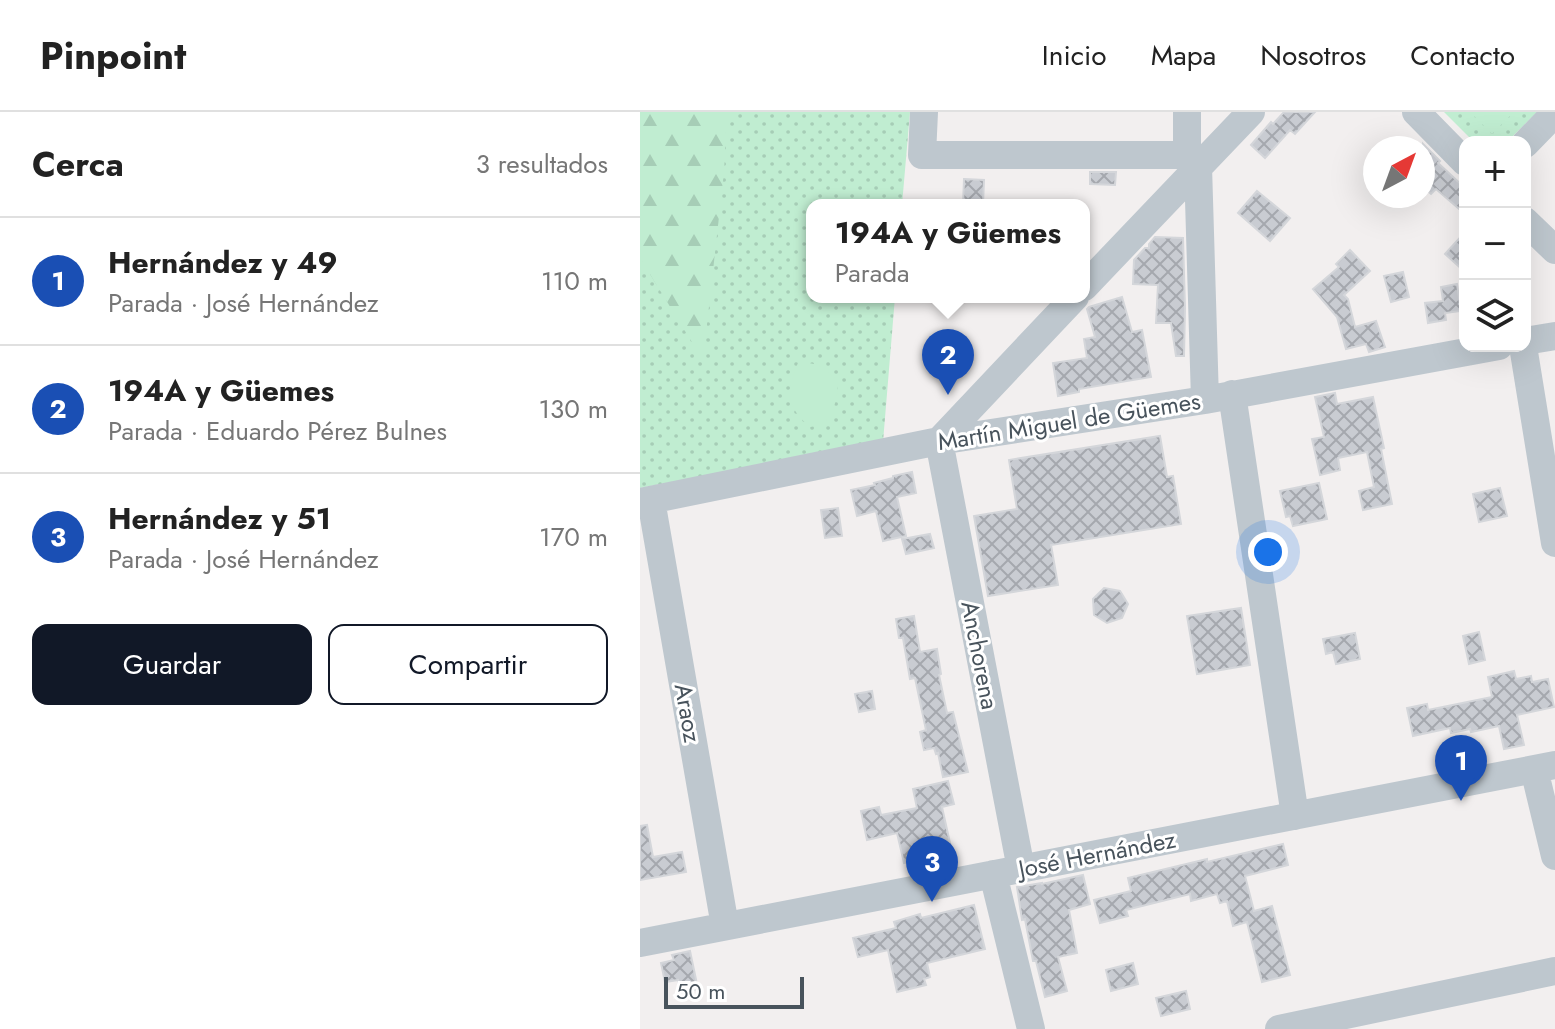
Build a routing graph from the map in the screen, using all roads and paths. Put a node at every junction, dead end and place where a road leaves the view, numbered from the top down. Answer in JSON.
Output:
{"nodes":[{"id":1,"x":924,"y":112,"type":"edge"},
{"id":2,"x":1187,"y":112,"type":"edge"},
{"id":3,"x":1251,"y":112,"type":"edge"},
{"id":4,"x":1416,"y":112,"type":"edge"},
{"id":5,"x":1555,"y":113,"type":"edge"},
{"id":6,"x":1531,"y":138,"type":"edge"},
{"id":7,"x":1459,"y":156,"type":"edge"},
{"id":8,"x":1192,"y":161,"type":"junction"},
{"id":9,"x":1531,"y":227,"type":"edge"},
{"id":10,"x":1555,"y":250,"type":"edge"},
{"id":11,"x":1090,"y":280,"type":"edge"},
{"id":12,"x":1069,"y":303,"type":"edge"},
{"id":13,"x":1555,"y":336,"type":"edge"},
{"id":14,"x":1531,"y":342,"type":"edge"},
{"id":15,"x":1466,"y":352,"type":"edge"},
{"id":16,"x":1525,"y":352,"type":"edge"},
{"id":17,"x":1232,"y":394,"type":"junction"},
{"id":18,"x":1205,"y":400,"type":"junction"},
{"id":19,"x":939,"y":441,"type":"junction"},
{"id":20,"x":646,"y":501,"type":"edge"},
{"id":21,"x":1555,"y":543,"type":"edge"},
{"id":22,"x":1545,"y":767,"type":"edge"},
{"id":23,"x":1295,"y":816,"type":"junction"},
{"id":24,"x":1555,"y":856,"type":"edge"},
{"id":25,"x":1007,"y":872,"type":"junction"},
{"id":26,"x":725,"y":926,"type":"junction"},
{"id":27,"x":640,"y":943,"type":"edge"},
{"id":28,"x":1555,"y":971,"type":"edge"},
{"id":29,"x":1031,"y":1029,"type":"edge"},
{"id":30,"x":1279,"y":1029,"type":"edge"}],
"edges":[{"from":1,"to":8,"type":"street"},
{"from":2,"to":8,"type":"street"},
{"from":3,"to":8,"type":"street"},
{"from":4,"to":7,"type":"street"},
{"from":5,"to":6,"type":"street"},
{"from":8,"to":11,"type":"street"},
{"from":8,"to":18,"type":"street"},
{"from":9,"to":10,"type":"street"},
{"from":12,"to":19,"type":"street"},
{"from":13,"to":14,"type":"street"},
{"from":15,"to":17,"type":"street","name":"Martín Miguel de Güemes"},
{"from":16,"to":21,"type":"street"},
{"from":17,"to":18,"type":"street","name":"Martín Miguel de Güemes"},
{"from":17,"to":23,"type":"street"},
{"from":18,"to":19,"type":"street","name":"Martín Miguel de Güemes"},
{"from":19,"to":20,"type":"street","name":"Martín Miguel de Güemes"},
{"from":19,"to":25,"type":"street","name":"Anchorena"},
{"from":20,"to":26,"type":"street","name":"Araoz"},
{"from":22,"to":23,"type":"street","name":"José Hernández"},
{"from":22,"to":24,"type":"street"},
{"from":23,"to":25,"type":"street","name":"José Hernández"},
{"from":25,"to":26,"type":"street","name":"José Hernández"},
{"from":25,"to":29,"type":"street","name":"Anchorena"},
{"from":26,"to":27,"type":"street","name":"José Hernández"},
{"from":28,"to":30,"type":"street"}]}
